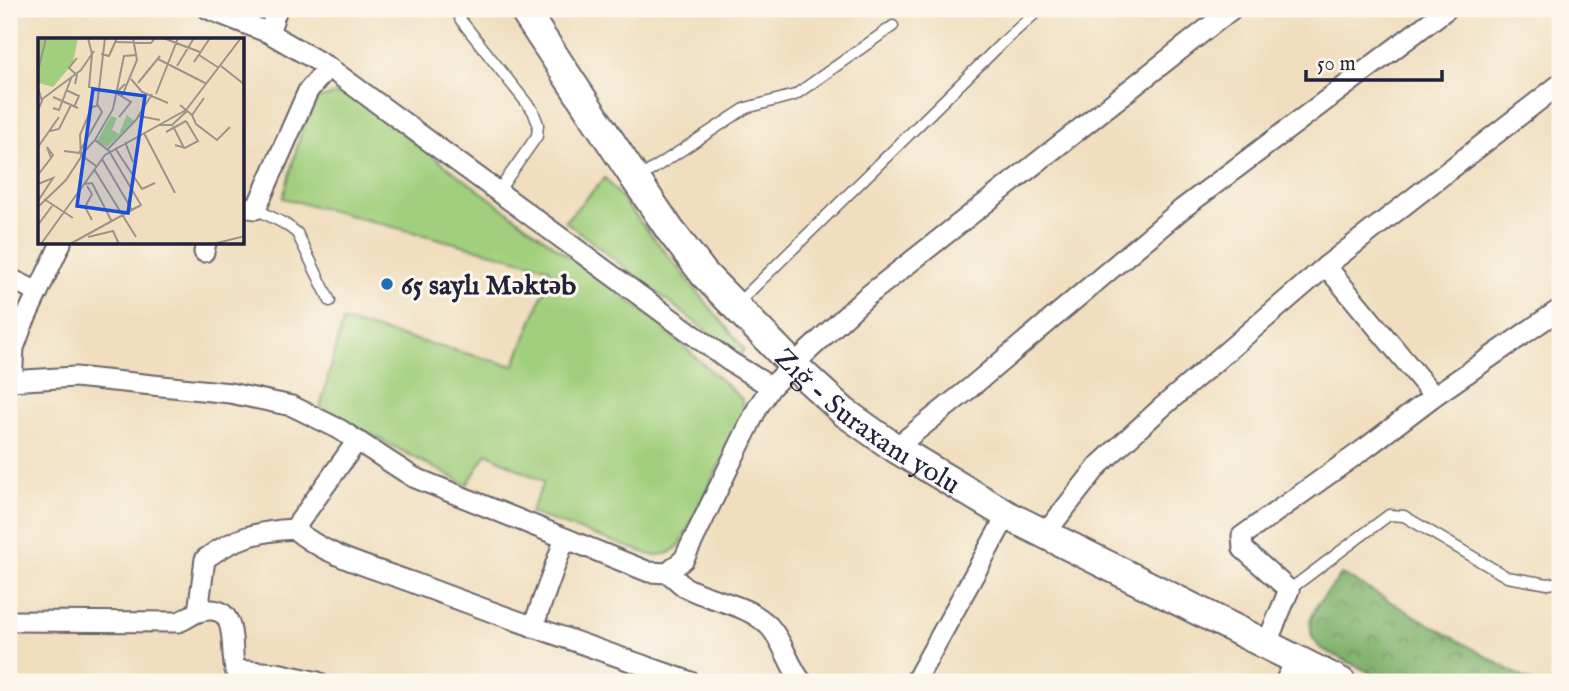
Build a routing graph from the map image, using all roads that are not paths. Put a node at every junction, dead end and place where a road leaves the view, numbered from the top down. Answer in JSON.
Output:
{"nodes":[{"id":1,"x":208,"y":9,"type":"edge"},
{"id":2,"x":277,"y":9,"type":"edge"},
{"id":3,"x":523,"y":9,"type":"edge"},
{"id":4,"x":1040,"y":9,"type":"edge"},
{"id":5,"x":1232,"y":9,"type":"edge"},
{"id":6,"x":1447,"y":9,"type":"edge"},
{"id":7,"x":460,"y":19,"type":"dead end"},
{"id":8,"x":893,"y":26,"type":"dead end"},
{"id":9,"x":270,"y":33,"type":"junction"},
{"id":10,"x":328,"y":67,"type":"junction"},
{"id":11,"x":1560,"y":84,"type":"edge"},
{"id":12,"x":636,"y":180,"type":"junction"},
{"id":13,"x":499,"y":190,"type":"junction"},
{"id":14,"x":250,"y":208,"type":"edge"},
{"id":15,"x":60,"y":245,"type":"edge"},
{"id":16,"x":1325,"y":266,"type":"junction"},
{"id":17,"x":9,"y":278,"type":"edge"},
{"id":18,"x":38,"y":292,"type":"junction"},
{"id":19,"x":330,"y":301,"type":"dead end"},
{"id":20,"x":735,"y":306,"type":"junction"},
{"id":21,"x":1560,"y":309,"type":"edge"},
{"id":22,"x":793,"y":365,"type":"junction"},
{"id":23,"x":10,"y":379,"type":"edge"},
{"id":24,"x":771,"y":387,"type":"junction"},
{"id":25,"x":1434,"y":396,"type":"junction"},
{"id":26,"x":358,"y":441,"type":"junction"},
{"id":27,"x":895,"y":448,"type":"junction"},
{"id":28,"x":1007,"y":515,"type":"junction"},
{"id":29,"x":293,"y":529,"type":"junction"},
{"id":30,"x":1044,"y":535,"type":"junction"},
{"id":31,"x":565,"y":538,"type":"junction"},
{"id":32,"x":668,"y":573,"type":"junction"},
{"id":33,"x":1560,"y":582,"type":"edge"},
{"id":34,"x":1290,"y":590,"type":"junction"},
{"id":35,"x":198,"y":612,"type":"junction"},
{"id":36,"x":9,"y":621,"type":"edge"},
{"id":37,"x":533,"y":627,"type":"junction"},
{"id":38,"x":1266,"y":645,"type":"junction"},
{"id":39,"x":1291,"y":671,"type":"edge"},
{"id":40,"x":318,"y":682,"type":"edge"},
{"id":41,"x":691,"y":682,"type":"edge"},
{"id":42,"x":802,"y":682,"type":"edge"},
{"id":43,"x":915,"y":682,"type":"edge"},
{"id":44,"x":1341,"y":682,"type":"edge"}],
"edges":[{"from":1,"to":9,"type":"street"},
{"from":2,"to":9,"type":"street"},
{"from":3,"to":12,"type":"main road","name":"Zığ - Suraxanı yolu"},
{"from":4,"to":20,"type":"lane"},
{"from":5,"to":22,"type":"street"},
{"from":6,"to":27,"type":"street"},
{"from":7,"to":13,"type":"lane"},
{"from":8,"to":12,"type":"lane"},
{"from":9,"to":10,"type":"street"},
{"from":10,"to":13,"type":"street"},
{"from":10,"to":14,"type":"street"},
{"from":11,"to":16,"type":"street"},
{"from":12,"to":20,"type":"main road","name":"Zığ - Suraxanı yolu"},
{"from":13,"to":24,"type":"street"},
{"from":14,"to":19,"type":"lane"},
{"from":15,"to":18,"type":"street"},
{"from":16,"to":25,"type":"street"},
{"from":16,"to":30,"type":"street"},
{"from":17,"to":18,"type":"street"},
{"from":18,"to":23,"type":"street"},
{"from":20,"to":22,"type":"main road","name":"Zığ - Suraxanı yolu"},
{"from":21,"to":25,"type":"street"},
{"from":22,"to":24,"type":"street"},
{"from":22,"to":27,"type":"main road","name":"Zığ - Suraxanı yolu"},
{"from":23,"to":26,"type":"street"},
{"from":24,"to":32,"type":"street"},
{"from":25,"to":34,"type":"street"},
{"from":26,"to":29,"type":"street"},
{"from":26,"to":31,"type":"street"},
{"from":27,"to":28,"type":"main road","name":"Zığ - Suraxanı yolu"},
{"from":28,"to":30,"type":"main road","name":"Zığ - Suraxanı yolu"},
{"from":28,"to":43,"type":"street"},
{"from":29,"to":35,"type":"street"},
{"from":29,"to":37,"type":"street"},
{"from":30,"to":38,"type":"main road","name":"Zığ - Suraxanı yolu"},
{"from":31,"to":32,"type":"street"},
{"from":31,"to":37,"type":"street"},
{"from":32,"to":42,"type":"street"},
{"from":33,"to":34,"type":"lane"},
{"from":34,"to":38,"type":"street"},
{"from":35,"to":36,"type":"street"},
{"from":35,"to":40,"type":"street"},
{"from":37,"to":41,"type":"street"},
{"from":38,"to":39,"type":"main road","name":"Zığ - Suraxanı yolu"},
{"from":39,"to":44,"type":"main road","name":"Zığ - Suraxanı yolu"}]}
